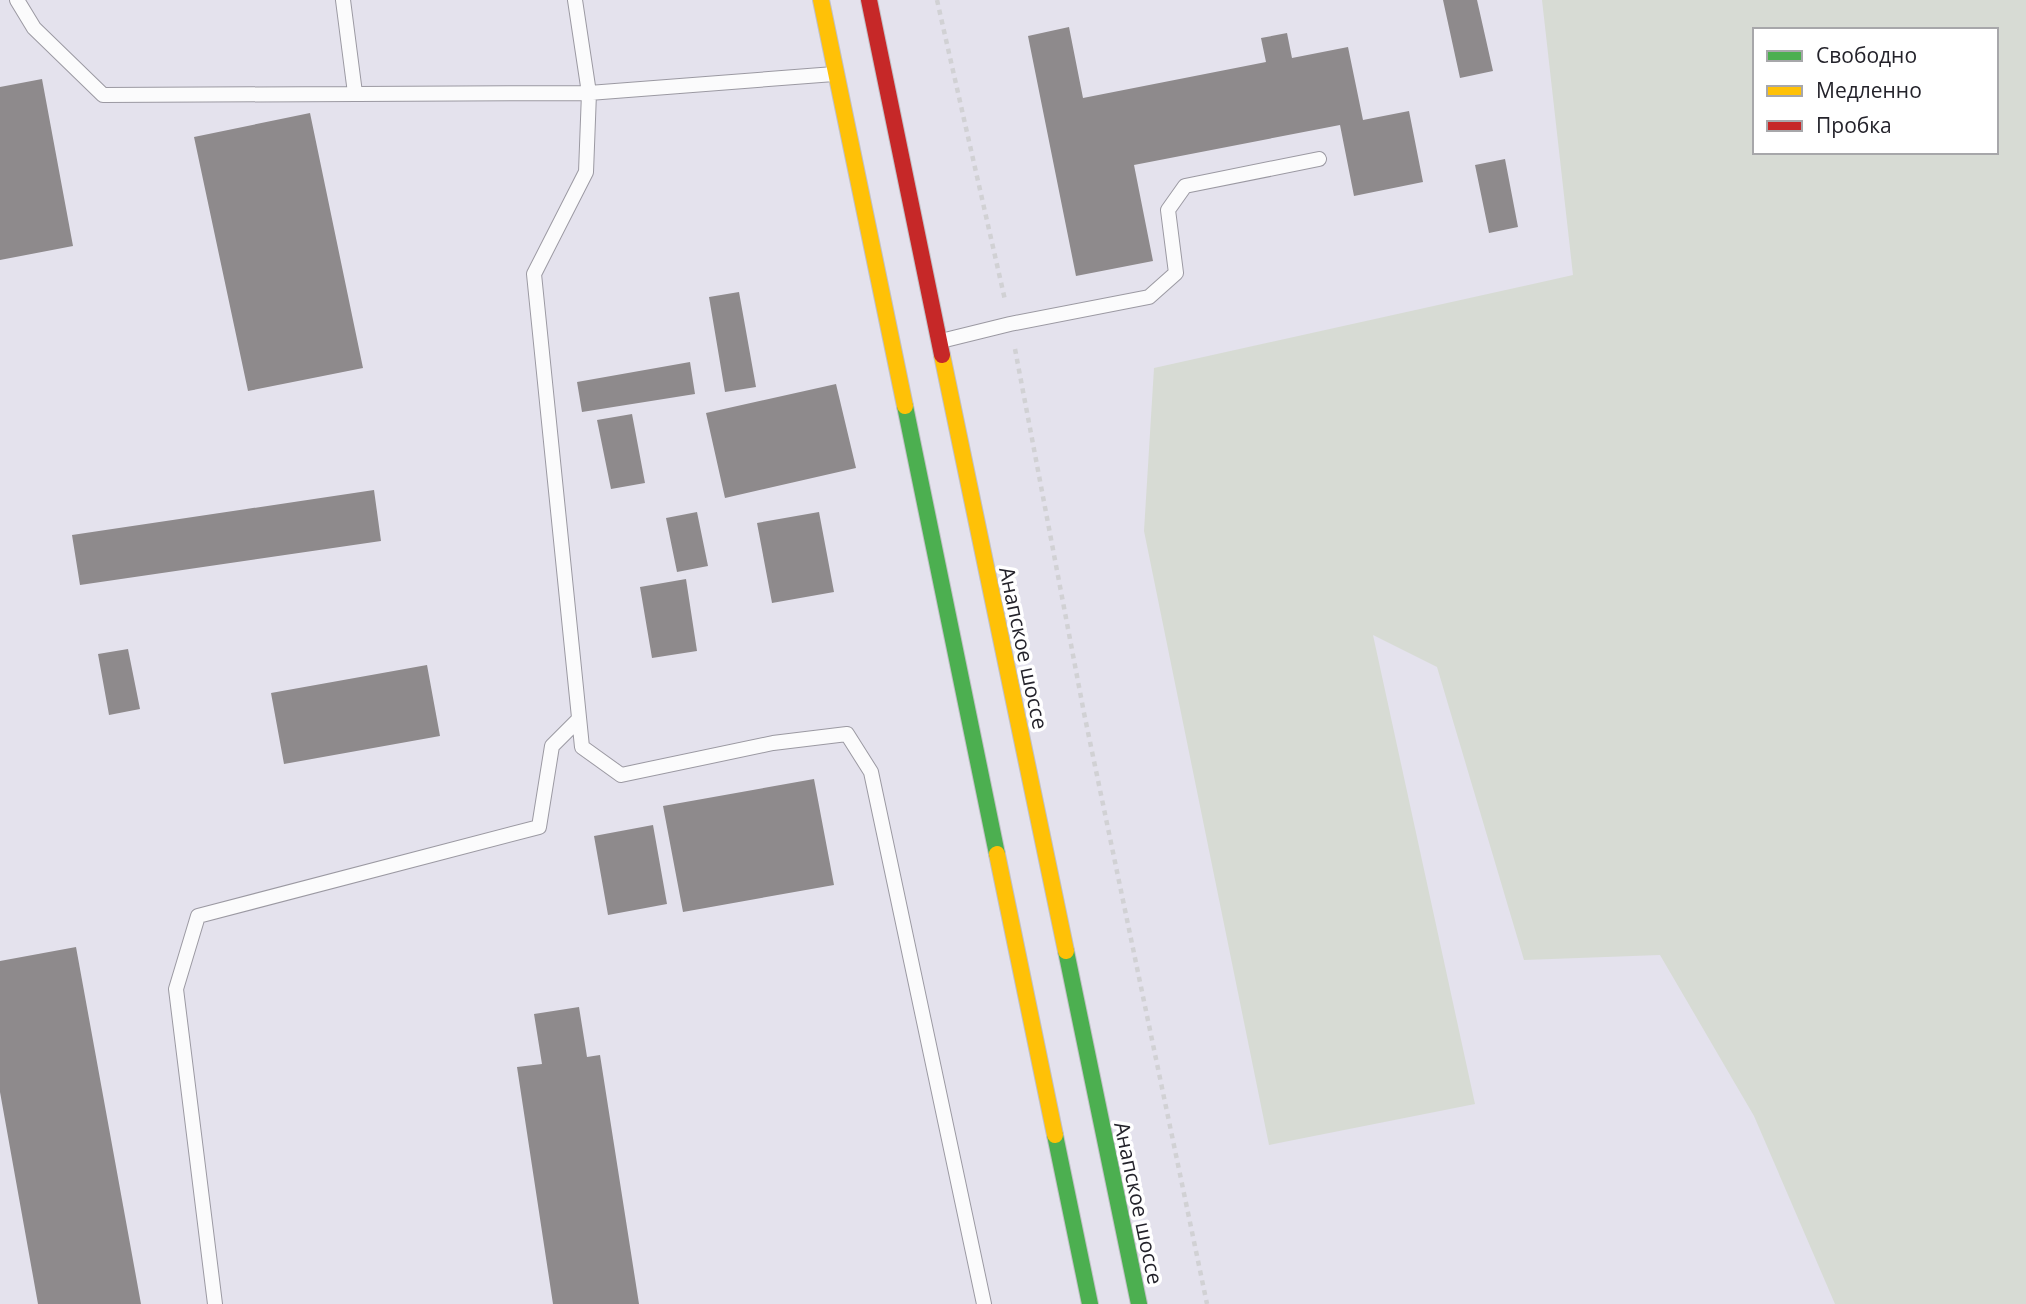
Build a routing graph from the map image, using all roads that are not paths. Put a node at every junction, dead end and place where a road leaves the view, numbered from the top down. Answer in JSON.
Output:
{"nodes":[{"id":1,"x":17,"y":0,"type":"edge"},
{"id":2,"x":344,"y":0,"type":"edge"},
{"id":3,"x":575,"y":0,"type":"edge"},
{"id":4,"x":821,"y":0,"type":"edge"},
{"id":5,"x":869,"y":0,"type":"edge"},
{"id":6,"x":835,"y":74,"type":"junction"},
{"id":7,"x":355,"y":93,"type":"junction"},
{"id":8,"x":589,"y":93,"type":"junction"},
{"id":9,"x":1319,"y":159,"type":"dead end"},
{"id":10,"x":939,"y":341,"type":"junction"},
{"id":11,"x":579,"y":719,"type":"junction"},
{"id":12,"x":215,"y":1304,"type":"edge"},
{"id":13,"x":984,"y":1304,"type":"edge"},
{"id":14,"x":1090,"y":1304,"type":"edge"},
{"id":15,"x":1139,"y":1304,"type":"edge"}],
"edges":[{"from":1,"to":7,"type":"lane"},
{"from":2,"to":7,"type":"lane"},
{"from":3,"to":8,"type":"lane"},
{"from":4,"to":6,"type":"highway"},
{"from":5,"to":10,"type":"highway","name":"Анапское шоссе"},
{"from":6,"to":8,"type":"lane"},
{"from":6,"to":14,"type":"highway"},
{"from":7,"to":8,"type":"lane"},
{"from":8,"to":11,"type":"lane"},
{"from":9,"to":10,"type":"lane"},
{"from":10,"to":15,"type":"highway","name":"Анапское шоссе"},
{"from":11,"to":12,"type":"lane"},
{"from":11,"to":13,"type":"lane"}]}
